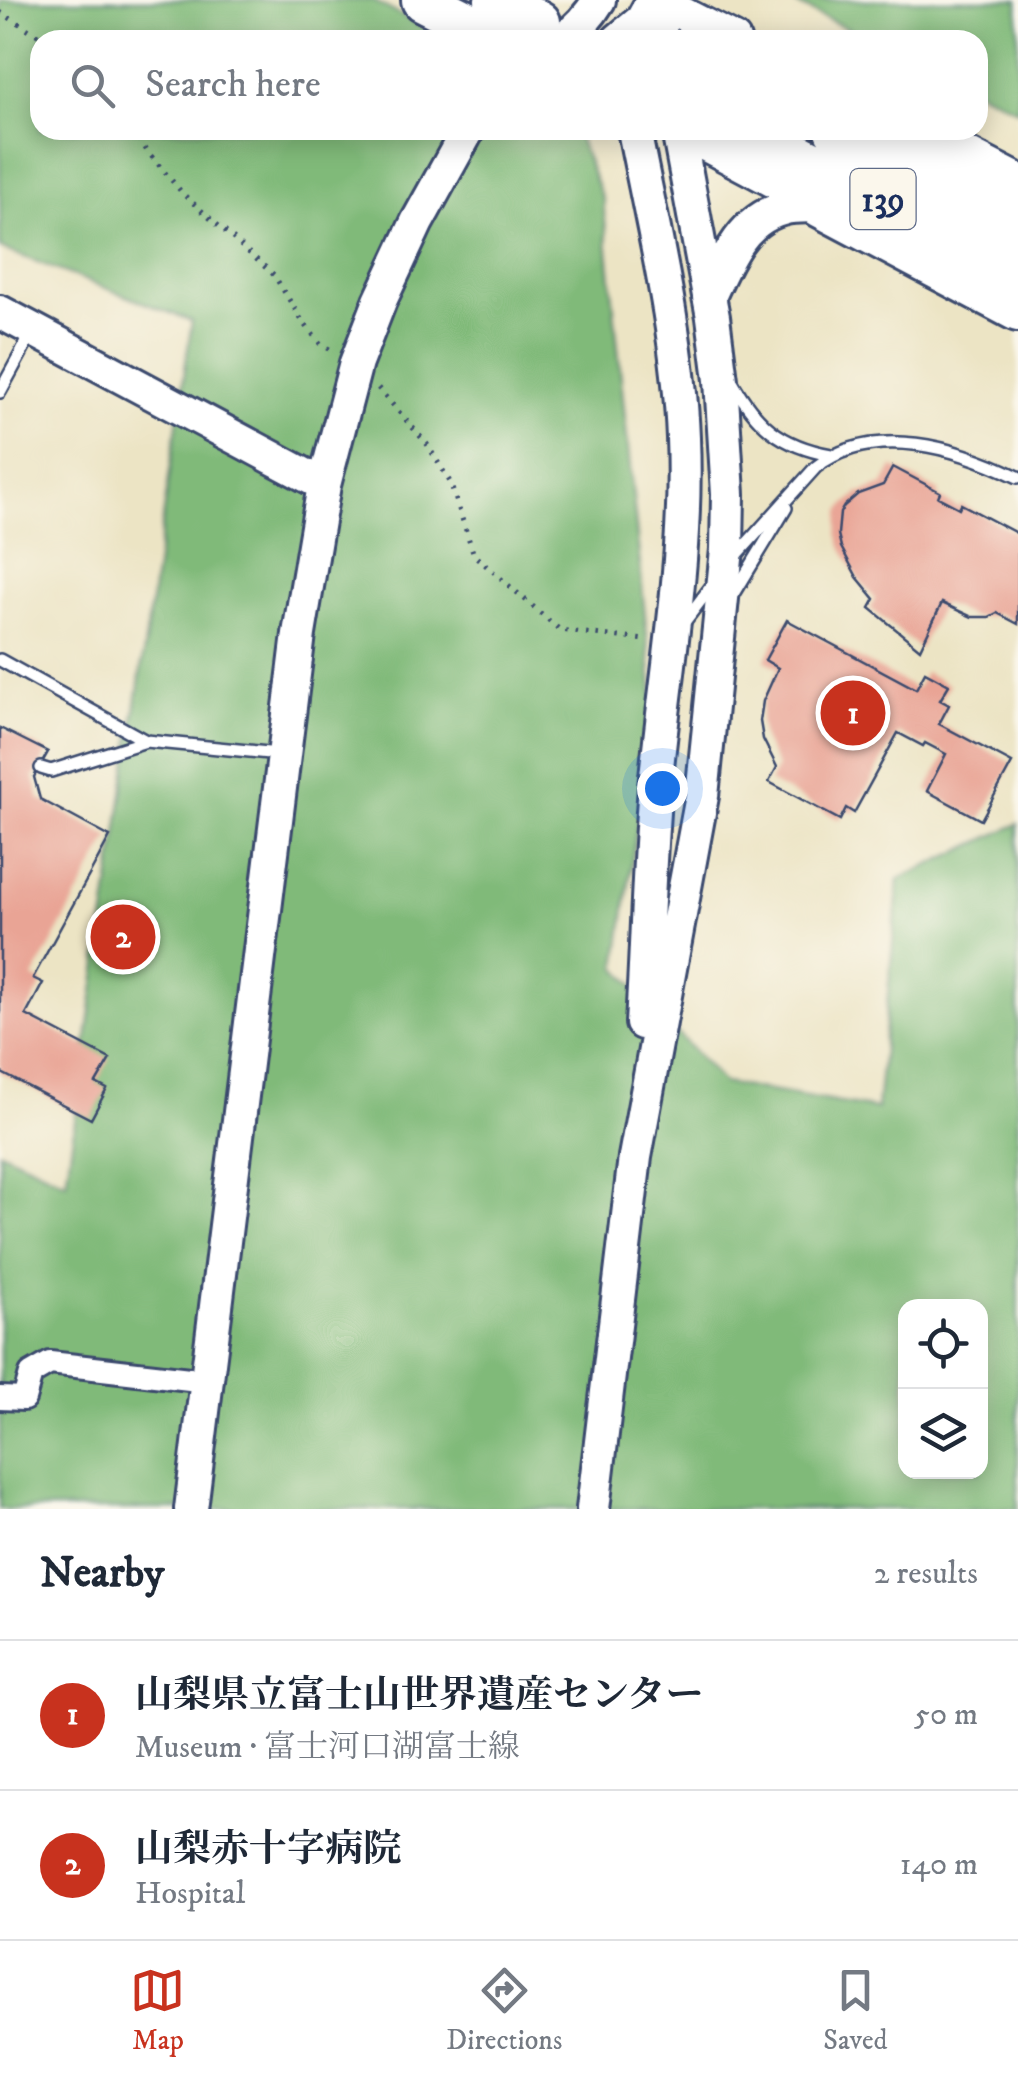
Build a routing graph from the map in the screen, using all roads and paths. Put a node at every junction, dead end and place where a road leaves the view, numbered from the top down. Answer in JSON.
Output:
{"nodes":[{"id":1,"x":423,"y":0,"type":"edge"},
{"id":2,"x":496,"y":0,"type":"edge"},
{"id":3,"x":599,"y":0,"type":"edge"},
{"id":4,"x":612,"y":0,"type":"edge"},
{"id":5,"x":655,"y":0,"type":"edge"},
{"id":6,"x":0,"y":12,"type":"edge"},
{"id":7,"x":30,"y":30,"type":"edge"},
{"id":8,"x":522,"y":30,"type":"edge"},
{"id":9,"x":530,"y":30,"type":"edge"},
{"id":10,"x":569,"y":30,"type":"edge"},
{"id":11,"x":616,"y":30,"type":"edge"},
{"id":12,"x":630,"y":30,"type":"edge"},
{"id":13,"x":660,"y":30,"type":"edge"},
{"id":14,"x":714,"y":30,"type":"edge"},
{"id":15,"x":140,"y":140,"type":"edge"},
{"id":16,"x":462,"y":140,"type":"edge"},
{"id":17,"x":636,"y":140,"type":"edge"},
{"id":18,"x":680,"y":140,"type":"edge"},
{"id":19,"x":697,"y":140,"type":"edge"},
{"id":20,"x":764,"y":140,"type":"edge"},
{"id":21,"x":856,"y":140,"type":"edge"},
{"id":22,"x":929,"y":140,"type":"edge"},
{"id":23,"x":1018,"y":186,"type":"edge"},
{"id":24,"x":821,"y":206,"type":"junction"},
{"id":25,"x":1018,"y":223,"type":"edge"},
{"id":26,"x":709,"y":297,"type":"junction"},
{"id":27,"x":1006,"y":297,"type":"edge"},
{"id":28,"x":0,"y":312,"type":"edge"},
{"id":29,"x":34,"y":330,"type":"junction"},
{"id":30,"x":718,"y":358,"type":"junction"},
{"id":31,"x":356,"y":363,"type":"junction"},
{"id":32,"x":0,"y":392,"type":"edge"},
{"id":33,"x":831,"y":456,"type":"junction"},
{"id":34,"x":1018,"y":477,"type":"edge"},
{"id":35,"x":802,"y":483,"type":"junction"},
{"id":36,"x":324,"y":485,"type":"junction"},
{"id":37,"x":725,"y":569,"type":"junction"},
{"id":38,"x":720,"y":618,"type":"junction"},
{"id":39,"x":672,"y":643,"type":"junction"},
{"id":40,"x":0,"y":660,"type":"edge"},
{"id":41,"x":146,"y":741,"type":"junction"},
{"id":42,"x":284,"y":754,"type":"junction"},
{"id":43,"x":41,"y":768,"type":"dead end"},
{"id":44,"x":635,"y":1158,"type":"junction"},
{"id":45,"x":207,"y":1381,"type":"junction"},
{"id":46,"x":0,"y":1398,"type":"edge"},
{"id":47,"x":191,"y":1509,"type":"edge"},
{"id":48,"x":594,"y":1509,"type":"edge"}],
"edges":[{"from":1,"to":8,"type":"highway"},
{"from":2,"to":9,"type":"highway"},
{"from":3,"to":10,"type":"main road"},
{"from":4,"to":11,"type":"main road"},
{"from":5,"to":12,"type":"main road"},
{"from":5,"to":13,"type":"main road"},
{"from":5,"to":14,"type":"main road"},
{"from":6,"to":7,"type":"path"},
{"from":15,"to":31,"type":"path"},
{"from":16,"to":31,"type":"main road"},
{"from":17,"to":39,"type":"main road"},
{"from":18,"to":26,"type":"main road"},
{"from":19,"to":24,"type":"main road"},
{"from":20,"to":27,"type":"highway","number":"139"},
{"from":21,"to":25,"type":"highway","number":"139"},
{"from":22,"to":23,"type":"highway"},
{"from":24,"to":26,"type":"main road"},
{"from":24,"to":27,"type":"highway"},
{"from":26,"to":30,"type":"main road"},
{"from":28,"to":29,"type":"main road"},
{"from":29,"to":32,"type":"lane"},
{"from":29,"to":36,"type":"main road"},
{"from":30,"to":33,"type":"lane"},
{"from":30,"to":37,"type":"main road"},
{"from":31,"to":36,"type":"main road"},
{"from":31,"to":39,"type":"path"},
{"from":33,"to":34,"type":"lane"},
{"from":33,"to":35,"type":"lane"},
{"from":35,"to":37,"type":"lane"},
{"from":35,"to":38,"type":"lane"},
{"from":36,"to":42,"type":"main road"},
{"from":37,"to":38,"type":"main road"},
{"from":37,"to":39,"type":"lane"},
{"from":38,"to":44,"type":"main road"},
{"from":39,"to":44,"type":"main road"},
{"from":40,"to":41,"type":"lane"},
{"from":41,"to":42,"type":"lane"},
{"from":41,"to":43,"type":"lane"},
{"from":42,"to":45,"type":"main road"},
{"from":44,"to":48,"type":"main road"},
{"from":45,"to":46,"type":"street"},
{"from":45,"to":47,"type":"main road"}]}
